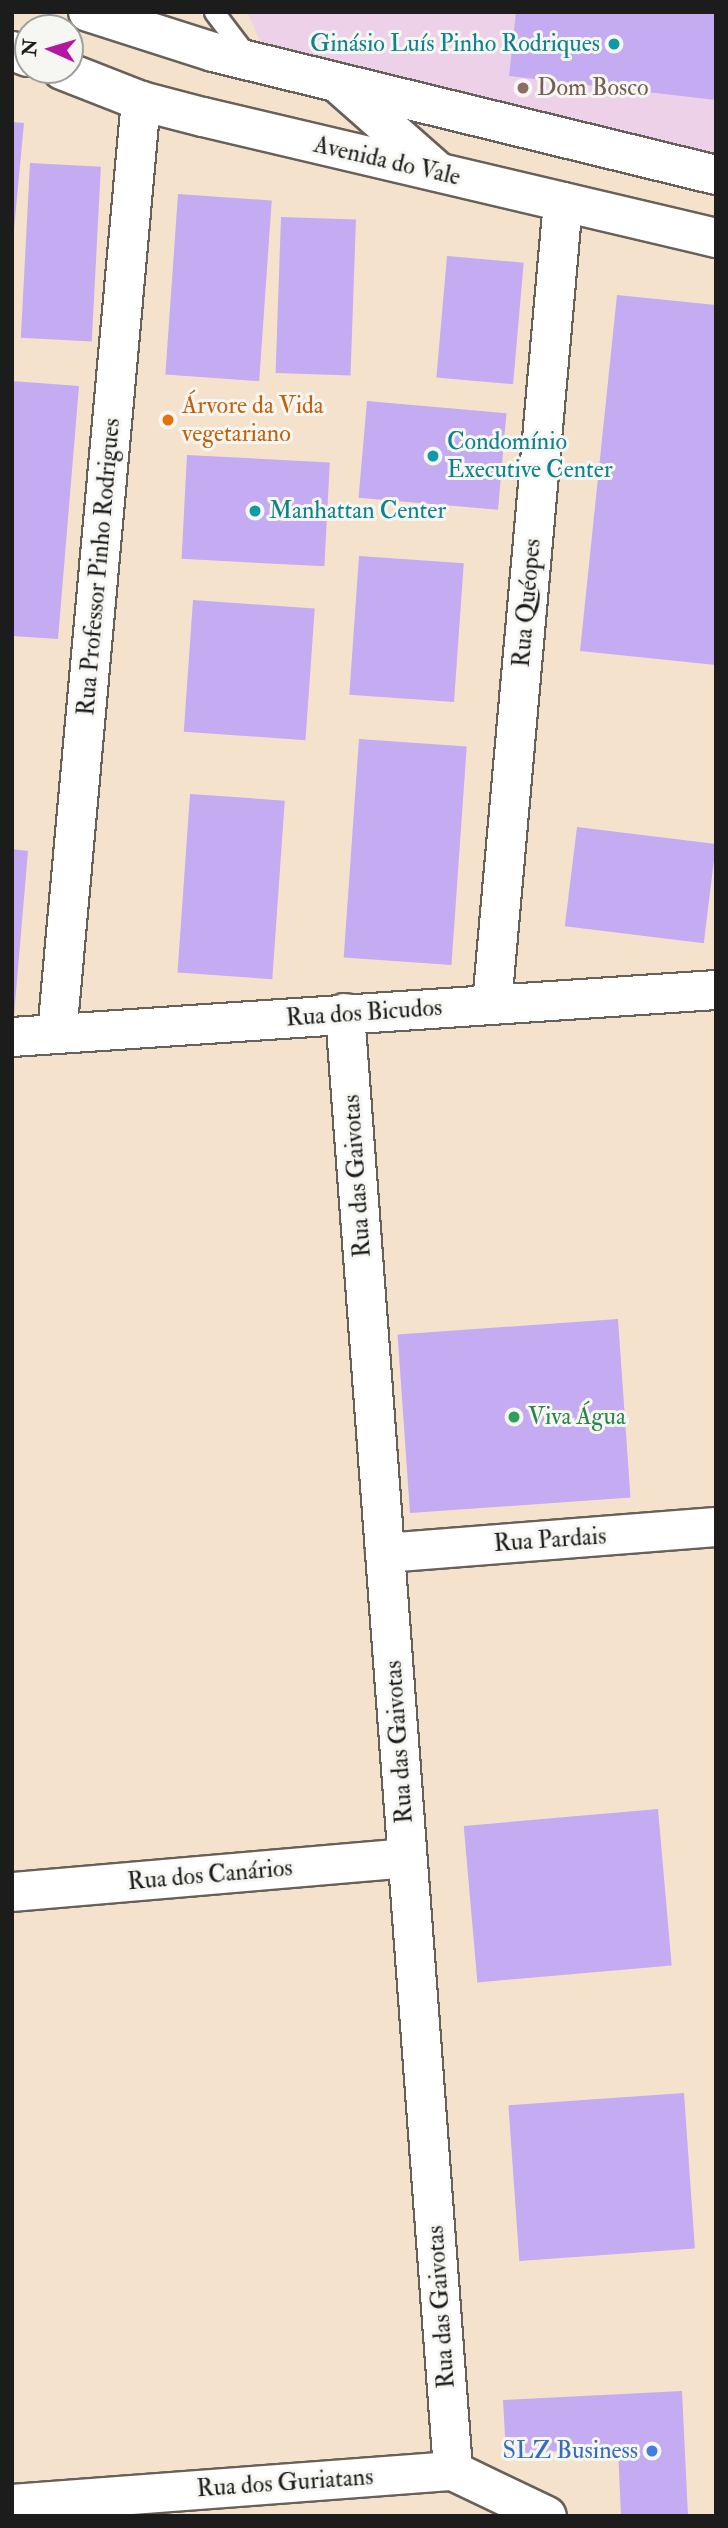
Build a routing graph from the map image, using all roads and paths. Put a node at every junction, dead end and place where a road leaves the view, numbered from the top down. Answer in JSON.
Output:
{"nodes":[{"id":1,"x":88,"y":12,"type":"edge"},
{"id":2,"x":214,"y":12,"type":"edge"},
{"id":3,"x":145,"y":22,"type":"edge"},
{"id":4,"x":252,"y":62,"type":"junction"},
{"id":5,"x":84,"y":79,"type":"edge"},
{"id":6,"x":336,"y":82,"type":"junction"},
{"id":7,"x":141,"y":101,"type":"junction"},
{"id":8,"x":440,"y":173,"type":"junction"},
{"id":9,"x":716,"y":175,"type":"edge"},
{"id":10,"x":563,"y":202,"type":"junction"},
{"id":11,"x":716,"y":238,"type":"edge"},
{"id":12,"x":716,"y":990,"type":"edge"},
{"id":13,"x":492,"y":1004,"type":"junction"},
{"id":14,"x":345,"y":1013,"type":"junction"},
{"id":15,"x":57,"y":1034,"type":"junction"},
{"id":16,"x":12,"y":1037,"type":"edge"},
{"id":17,"x":716,"y":1527,"type":"edge"},
{"id":18,"x":385,"y":1553,"type":"junction"},
{"id":19,"x":407,"y":1858,"type":"junction"},
{"id":20,"x":12,"y":1892,"type":"edge"},
{"id":21,"x":453,"y":2470,"type":"junction"},
{"id":22,"x":12,"y":2504,"type":"edge"},
{"id":23,"x":547,"y":2516,"type":"edge"}],
"edges":[{"from":1,"to":3,"type":"street"},
{"from":2,"to":4,"type":"lane"},
{"from":3,"to":4,"type":"street"},
{"from":4,"to":6,"type":"street"},
{"from":5,"to":7,"type":"street","name":"Avenida do Vale"},
{"from":6,"to":8,"type":"street"},
{"from":6,"to":9,"type":"street"},
{"from":7,"to":8,"type":"street","name":"Avenida do Vale"},
{"from":7,"to":15,"type":"street","name":"Rua Professor Pinho Rodrigues"},
{"from":8,"to":10,"type":"street","name":"Avenida do Vale"},
{"from":10,"to":11,"type":"street","name":"Avenida do Vale"},
{"from":10,"to":13,"type":"street","name":"Rua Quéopes"},
{"from":12,"to":13,"type":"street","name":"Rua dos Bicudos"},
{"from":13,"to":14,"type":"street","name":"Rua dos Bicudos"},
{"from":14,"to":15,"type":"street","name":"Rua dos Bicudos"},
{"from":14,"to":18,"type":"street","name":"Rua das Gaivotas"},
{"from":15,"to":16,"type":"street","name":"Rua dos Bicudos"},
{"from":17,"to":18,"type":"street","name":"Rua Pardais"},
{"from":18,"to":19,"type":"street","name":"Rua das Gaivotas"},
{"from":19,"to":20,"type":"street","name":"Rua dos Canários"},
{"from":19,"to":21,"type":"street","name":"Rua das Gaivotas"},
{"from":21,"to":22,"type":"street","name":"Rua dos Guriatans"},
{"from":21,"to":23,"type":"street"}]}
